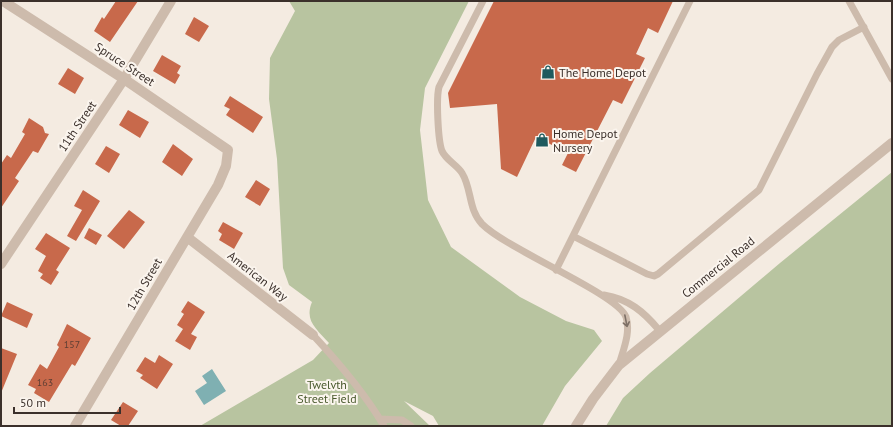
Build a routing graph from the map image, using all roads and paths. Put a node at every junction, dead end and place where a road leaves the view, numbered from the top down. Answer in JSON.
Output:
{"nodes":[{"id":1,"x":3,"y":1,"type":"edge"},
{"id":2,"x":171,"y":1,"type":"edge"},
{"id":3,"x":483,"y":1,"type":"edge"},
{"id":4,"x":690,"y":1,"type":"edge"},
{"id":5,"x":849,"y":1,"type":"edge"},
{"id":6,"x":864,"y":27,"type":"junction"},
{"id":7,"x":124,"y":79,"type":"junction"},
{"id":8,"x":892,"y":79,"type":"edge"},
{"id":9,"x":892,"y":144,"type":"edge"},
{"id":10,"x":228,"y":152,"type":"joint"},
{"id":11,"x":573,"y":236,"type":"junction"},
{"id":12,"x":187,"y":237,"type":"junction"},
{"id":13,"x":1,"y":264,"type":"edge"},
{"id":14,"x":556,"y":270,"type":"junction"},
{"id":15,"x":600,"y":294,"type":"junction"},
{"id":16,"x":659,"y":330,"type":"junction"},
{"id":17,"x":313,"y":335,"type":"joint"},
{"id":18,"x":619,"y":365,"type":"junction"},
{"id":19,"x":380,"y":419,"type":"junction"},
{"id":20,"x":75,"y":426,"type":"edge"},
{"id":21,"x":384,"y":426,"type":"edge"},
{"id":22,"x":411,"y":426,"type":"edge"},
{"id":23,"x":576,"y":426,"type":"edge"}],
"edges":[{"from":1,"to":7,"type":"street","name":"Spruce Street"},
{"from":2,"to":7,"type":"street","name":"11th Street"},
{"from":3,"to":14,"type":"lane"},
{"from":4,"to":11,"type":"lane"},
{"from":5,"to":6,"type":"lane"},
{"from":6,"to":8,"type":"lane"},
{"from":6,"to":11,"type":"lane"},
{"from":7,"to":10,"type":"street","name":"Spruce Street"},
{"from":7,"to":13,"type":"street","name":"11th Street"},
{"from":9,"to":16,"type":"street","name":"Commercial Road"},
{"from":10,"to":12,"type":"street","name":"12th Street"},
{"from":11,"to":14,"type":"lane"},
{"from":12,"to":17,"type":"street","name":"American Way"},
{"from":12,"to":20,"type":"street","name":"12th Street"},
{"from":14,"to":15,"type":"lane"},
{"from":15,"to":16,"type":"lane"},
{"from":15,"to":18,"type":"lane","one_way":true},
{"from":16,"to":18,"type":"street","name":"Commercial Road"},
{"from":17,"to":19,"type":"lane"},
{"from":18,"to":23,"type":"street","name":"Commercial Road"},
{"from":19,"to":21,"type":"lane"},
{"from":19,"to":22,"type":"lane"}]}
